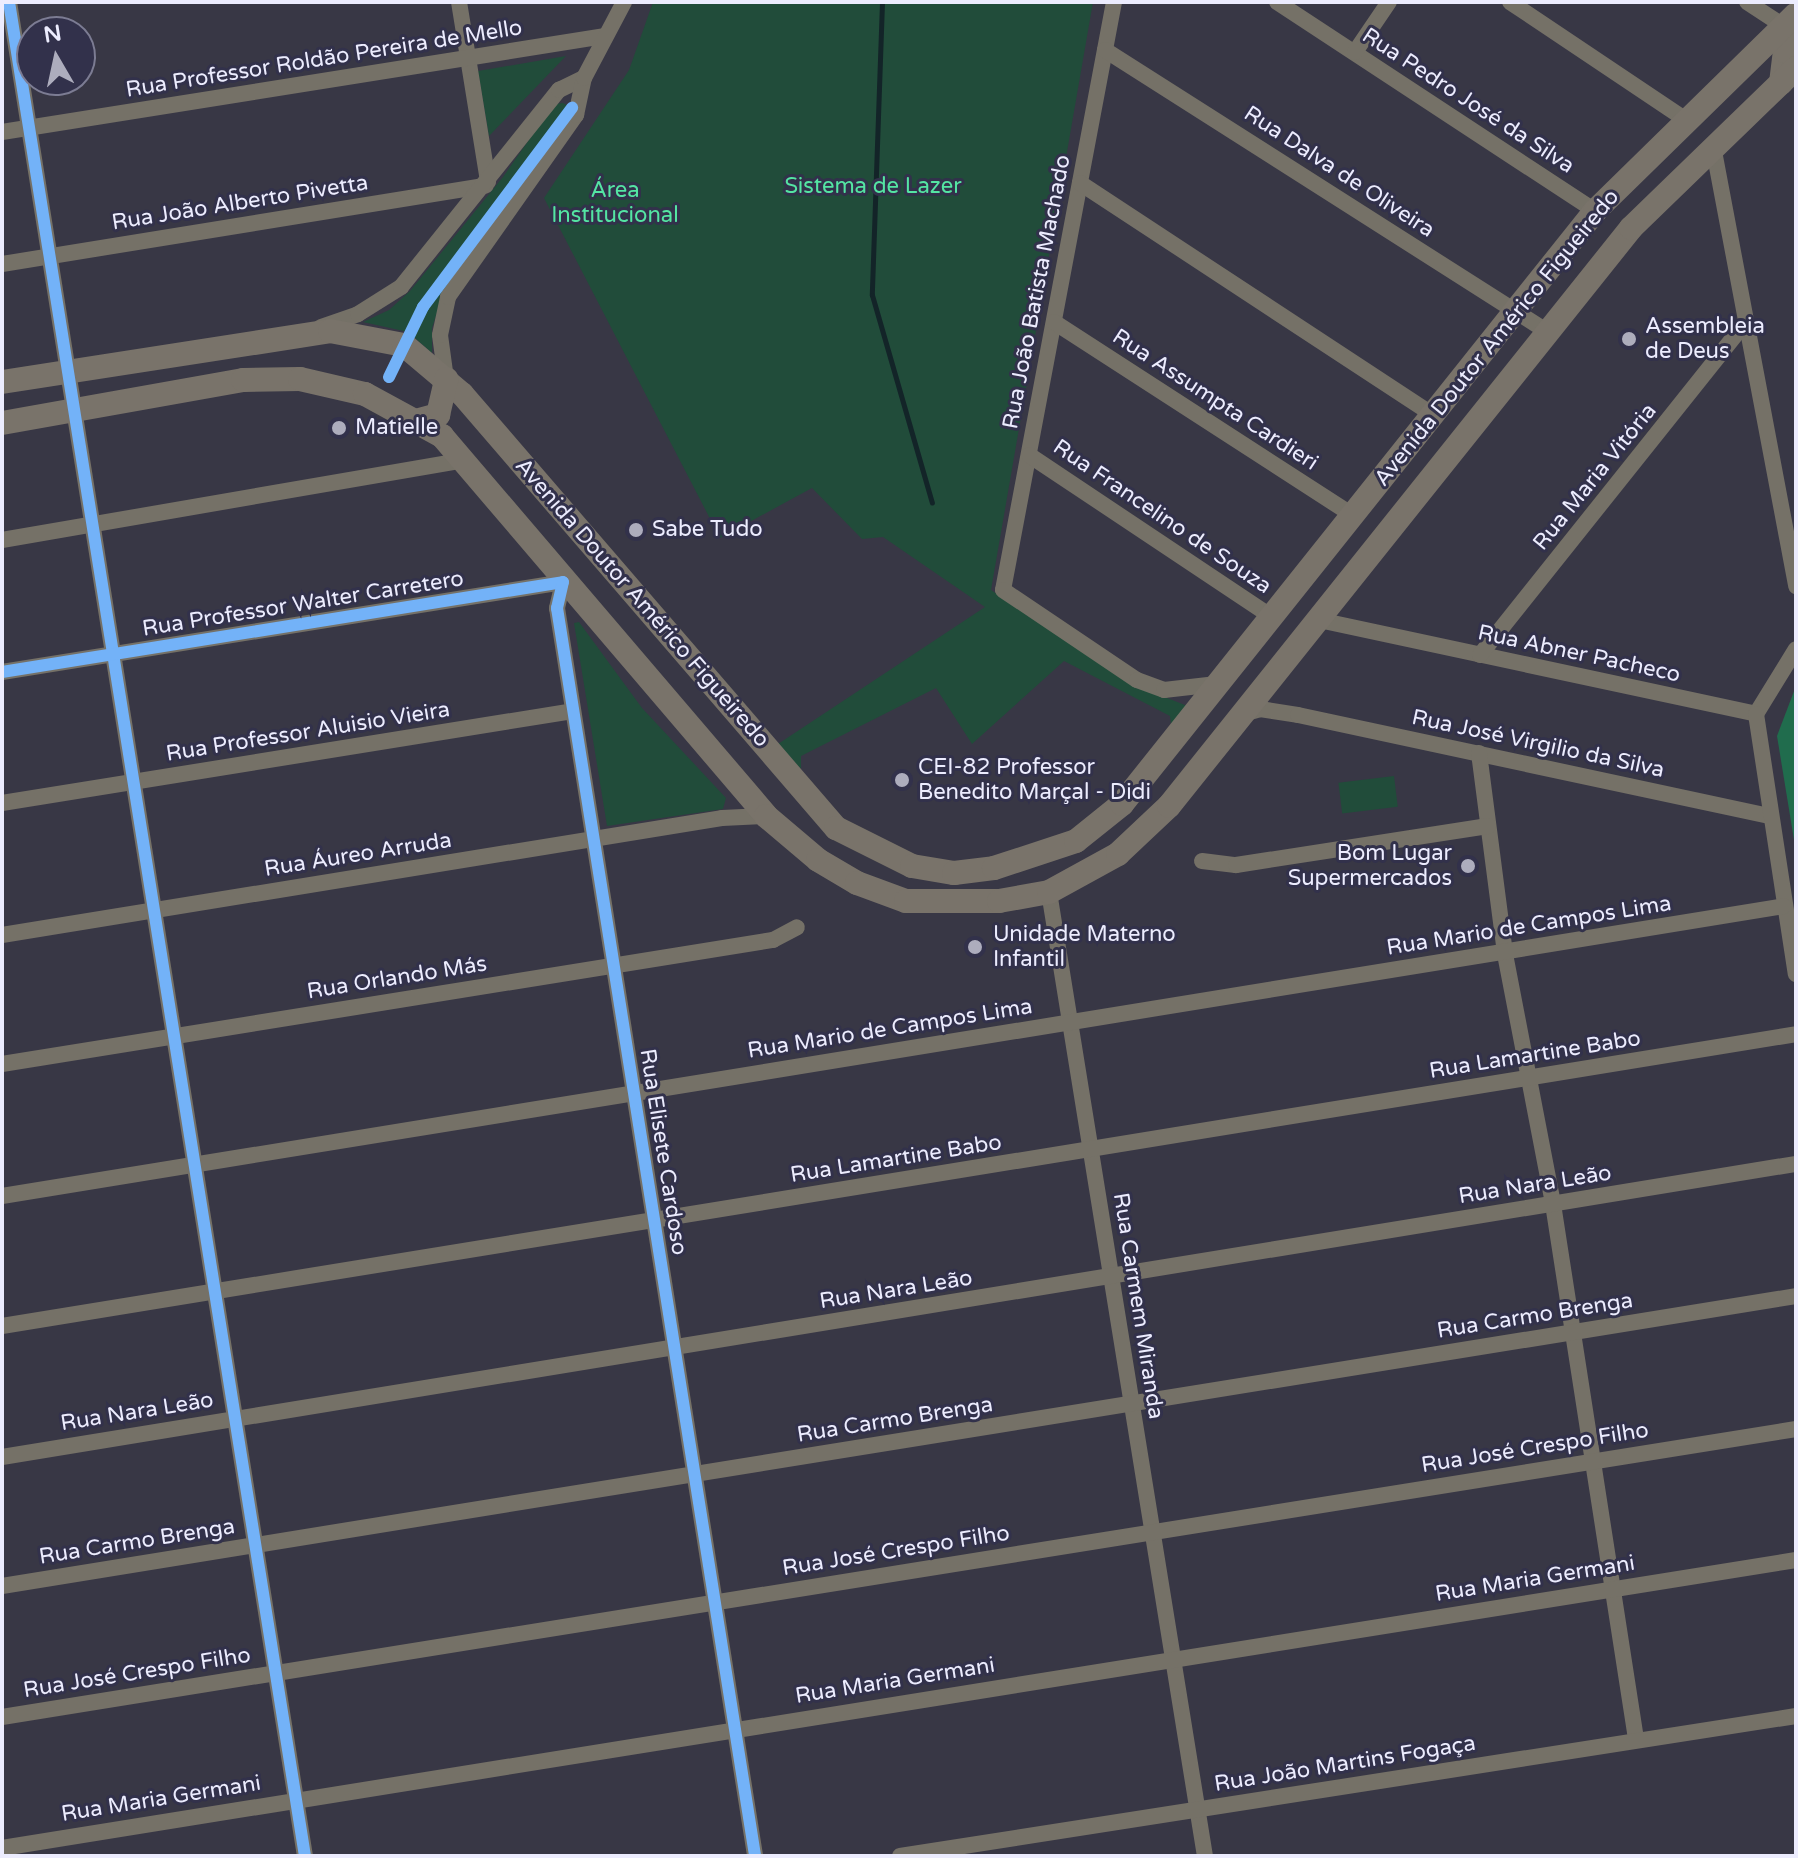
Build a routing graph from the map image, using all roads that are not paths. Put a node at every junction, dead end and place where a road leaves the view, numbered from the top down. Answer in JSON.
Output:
{"nodes":[{"id":1,"x":9,"y":2,"type":"edge"},
{"id":2,"x":459,"y":2,"type":"edge"},
{"id":3,"x":624,"y":2,"type":"edge"},
{"id":4,"x":1114,"y":2,"type":"edge"},
{"id":5,"x":1277,"y":2,"type":"edge"},
{"id":6,"x":1389,"y":2,"type":"edge"},
{"id":7,"x":1510,"y":2,"type":"edge"},
{"id":8,"x":1747,"y":2,"type":"edge"},
{"id":9,"x":1791,"y":23,"type":"edge"},
{"id":10,"x":605,"y":36,"type":"junction"},
{"id":11,"x":1105,"y":50,"type":"junction"},
{"id":12,"x":1355,"y":52,"type":"junction"},
{"id":13,"x":468,"y":58,"type":"junction"},
{"id":14,"x":584,"y":78,"type":"junction"},
{"id":15,"x":1787,"y":87,"type":"edge"},
{"id":16,"x":1688,"y":121,"type":"junction"},
{"id":17,"x":29,"y":127,"type":"junction"},
{"id":18,"x":2,"y":132,"type":"edge"},
{"id":19,"x":1714,"y":151,"type":"junction"},
{"id":20,"x":1636,"y":173,"type":"junction"},
{"id":21,"x":1080,"y":183,"type":"junction"},
{"id":22,"x":487,"y":184,"type":"junction"},
{"id":23,"x":1595,"y":211,"type":"junction"},
{"id":24,"x":50,"y":256,"type":"junction"},
{"id":25,"x":2,"y":264,"type":"edge"},
{"id":26,"x":1516,"y":311,"type":"junction"},
{"id":27,"x":1054,"y":322,"type":"junction"},
{"id":28,"x":1743,"y":326,"type":"junction"},
{"id":29,"x":1548,"y":332,"type":"junction"},
{"id":30,"x":301,"y":334,"type":"junction"},
{"id":31,"x":68,"y":372,"type":"junction"},
{"id":32,"x":300,"y":379,"type":"junction"},
{"id":33,"x":446,"y":379,"type":"junction"},
{"id":34,"x":2,"y":382,"type":"edge"},
{"id":35,"x":74,"y":411,"type":"junction"},
{"id":36,"x":1432,"y":414,"type":"junction"},
{"id":37,"x":419,"y":420,"type":"junction"},
{"id":38,"x":2,"y":423,"type":"edge"},
{"id":39,"x":1029,"y":455,"type":"junction"},
{"id":40,"x":463,"y":460,"type":"junction"},
{"id":41,"x":1789,"y":509,"type":"edge"},
{"id":42,"x":1352,"y":515,"type":"junction"},
{"id":43,"x":91,"y":526,"type":"junction"},
{"id":44,"x":2,"y":540,"type":"edge"},
{"id":45,"x":563,"y":582,"type":"junction"},
{"id":46,"x":1796,"y":586,"type":"edge"},
{"id":47,"x":1270,"y":616,"type":"junction"},
{"id":48,"x":1319,"y":620,"type":"junction"},
{"id":49,"x":1796,"y":649,"type":"edge"},
{"id":50,"x":113,"y":654,"type":"junction"},
{"id":51,"x":1480,"y":655,"type":"junction"},
{"id":52,"x":2,"y":672,"type":"edge"},
{"id":53,"x":1218,"y":686,"type":"junction"},
{"id":54,"x":1259,"y":687,"type":"junction"},
{"id":55,"x":573,"y":711,"type":"junction"},
{"id":56,"x":1242,"y":714,"type":"junction"},
{"id":57,"x":1756,"y":714,"type":"junction"},
{"id":58,"x":1298,"y":715,"type":"junction"},
{"id":59,"x":1479,"y":753,"type":"junction"},
{"id":60,"x":733,"y":777,"type":"junction"},
{"id":61,"x":133,"y":782,"type":"junction"},
{"id":62,"x":2,"y":803,"type":"edge"},
{"id":63,"x":766,"y":816,"type":"junction"},
{"id":64,"x":1770,"y":816,"type":"junction"},
{"id":65,"x":722,"y":818,"type":"junction"},
{"id":66,"x":1488,"y":826,"type":"junction"},
{"id":67,"x":593,"y":839,"type":"junction"},
{"id":68,"x":1076,"y":841,"type":"junction"},
{"id":69,"x":1202,"y":861,"type":"dead end"},
{"id":70,"x":1049,"y":892,"type":"junction"},
{"id":71,"x":1784,"y":906,"type":"junction"},
{"id":72,"x":153,"y":911,"type":"junction"},
{"id":73,"x":797,"y":927,"type":"dead end"},
{"id":74,"x":2,"y":935,"type":"edge"},
{"id":75,"x":1505,"y":954,"type":"junction"},
{"id":76,"x":613,"y":965,"type":"junction"},
{"id":77,"x":1796,"y":974,"type":"edge"},
{"id":78,"x":1070,"y":1023,"type":"junction"},
{"id":79,"x":1796,"y":1034,"type":"edge"},
{"id":80,"x":173,"y":1036,"type":"junction"},
{"id":81,"x":2,"y":1064,"type":"edge"},
{"id":82,"x":1531,"y":1078,"type":"junction"},
{"id":83,"x":633,"y":1091,"type":"junction"},
{"id":84,"x":1090,"y":1150,"type":"junction"},
{"id":85,"x":1796,"y":1164,"type":"edge"},
{"id":86,"x":194,"y":1165,"type":"junction"},
{"id":87,"x":2,"y":1196,"type":"edge"},
{"id":88,"x":1553,"y":1204,"type":"junction"},
{"id":89,"x":654,"y":1220,"type":"junction"},
{"id":90,"x":1111,"y":1277,"type":"junction"},
{"id":91,"x":216,"y":1293,"type":"junction"},
{"id":92,"x":1796,"y":1296,"type":"edge"},
{"id":93,"x":2,"y":1326,"type":"edge"},
{"id":94,"x":1573,"y":1332,"type":"junction"},
{"id":95,"x":674,"y":1348,"type":"junction"},
{"id":96,"x":1131,"y":1403,"type":"junction"},
{"id":97,"x":235,"y":1418,"type":"junction"},
{"id":98,"x":1796,"y":1429,"type":"edge"},
{"id":99,"x":2,"y":1457,"type":"edge"},
{"id":100,"x":1592,"y":1460,"type":"junction"},
{"id":101,"x":694,"y":1475,"type":"junction"},
{"id":102,"x":1153,"y":1532,"type":"junction"},
{"id":103,"x":257,"y":1546,"type":"junction"},
{"id":104,"x":1796,"y":1560,"type":"edge"},
{"id":105,"x":2,"y":1586,"type":"edge"},
{"id":106,"x":1613,"y":1589,"type":"junction"},
{"id":107,"x":714,"y":1603,"type":"junction"},
{"id":108,"x":1174,"y":1658,"type":"junction"},
{"id":109,"x":277,"y":1673,"type":"junction"},
{"id":110,"x":1796,"y":1716,"type":"edge"},
{"id":111,"x":2,"y":1717,"type":"edge"},
{"id":112,"x":734,"y":1729,"type":"junction"},
{"id":113,"x":1636,"y":1739,"type":"junction"},
{"id":114,"x":296,"y":1799,"type":"junction"},
{"id":115,"x":1198,"y":1810,"type":"junction"},
{"id":116,"x":2,"y":1848,"type":"edge"},
{"id":117,"x":305,"y":1856,"type":"edge"},
{"id":118,"x":755,"y":1856,"type":"edge"},
{"id":119,"x":900,"y":1856,"type":"edge"},
{"id":120,"x":1205,"y":1856,"type":"edge"}],
"edges":[{"from":1,"to":17,"type":"street"},
{"from":2,"to":13,"type":"street"},
{"from":3,"to":10,"type":"street"},
{"from":4,"to":11,"type":"street","name":"Rua João Batista Machado"},
{"from":5,"to":12,"type":"street","name":"Rua Pedro José da Silva"},
{"from":6,"to":12,"type":"street"},
{"from":7,"to":16,"type":"street"},
{"from":8,"to":9,"type":"street"},
{"from":9,"to":15,"type":"main road"},
{"from":9,"to":16,"type":"main road","name":"Avenida Doutor Américo Figueiredo"},
{"from":10,"to":13,"type":"street","name":"Rua Professor Roldão Pereira de Mello"},
{"from":10,"to":14,"type":"street"},
{"from":11,"to":21,"type":"street","name":"Rua João Batista Machado"},
{"from":11,"to":26,"type":"street","name":"Rua Dalva de Oliveira"},
{"from":12,"to":23,"type":"street","name":"Rua Pedro José da Silva"},
{"from":13,"to":17,"type":"street","name":"Rua Professor Roldão Pereira de Mello"},
{"from":13,"to":22,"type":"street"},
{"from":14,"to":22,"type":"street"},
{"from":14,"to":33,"type":"street"},
{"from":15,"to":19,"type":"main road","name":"Avenida Doutor Américo Figueiredo"},
{"from":16,"to":20,"type":"main road","name":"Avenida Doutor Américo Figueiredo"},
{"from":17,"to":18,"type":"street","name":"Rua Professor Roldão Pereira de Mello"},
{"from":17,"to":24,"type":"street"},
{"from":19,"to":20,"type":"main road"},
{"from":19,"to":28,"type":"street"},
{"from":19,"to":29,"type":"main road","name":"Avenida Doutor Américo Figueiredo"},
{"from":20,"to":23,"type":"main road","name":"Avenida Doutor Américo Figueiredo"},
{"from":21,"to":27,"type":"street","name":"Rua João Batista Machado"},
{"from":21,"to":36,"type":"street"},
{"from":22,"to":24,"type":"street","name":"Rua João Alberto Pivetta"},
{"from":22,"to":30,"type":"street"},
{"from":23,"to":26,"type":"main road","name":"Avenida Doutor Américo Figueiredo"},
{"from":24,"to":25,"type":"street","name":"Rua João Alberto Pivetta"},
{"from":24,"to":31,"type":"street"},
{"from":26,"to":29,"type":"street","name":"Rua Dalva de Oliveira"},
{"from":26,"to":36,"type":"main road","name":"Avenida Doutor Américo Figueiredo"},
{"from":27,"to":39,"type":"street","name":"Rua João Batista Machado"},
{"from":27,"to":42,"type":"street","name":"Rua Assumpta Cardieri"},
{"from":28,"to":41,"type":"street"},
{"from":28,"to":51,"type":"street","name":"Rua Maria Vitória"},
{"from":29,"to":48,"type":"main road","name":"Avenida Doutor Américo Figueiredo"},
{"from":30,"to":31,"type":"main road","name":"Avenida Doutor Américo Figueiredo"},
{"from":30,"to":32,"type":"main road"},
{"from":30,"to":33,"type":"main road","name":"Avenida Doutor Américo Figueiredo"},
{"from":31,"to":34,"type":"main road","name":"Avenida Doutor Américo Figueiredo"},
{"from":31,"to":35,"type":"street"},
{"from":32,"to":35,"type":"main road","name":"Avenida Doutor Américo Figueiredo"},
{"from":32,"to":37,"type":"main road","name":"Avenida Doutor Américo Figueiredo"},
{"from":33,"to":37,"type":"main road"},
{"from":33,"to":68,"type":"main road","name":"Avenida Doutor Américo Figueiredo"},
{"from":35,"to":38,"type":"main road","name":"Avenida Doutor Américo Figueiredo"},
{"from":35,"to":43,"type":"street"},
{"from":36,"to":42,"type":"main road","name":"Avenida Doutor Américo Figueiredo"},
{"from":37,"to":40,"type":"main road","name":"Avenida Doutor Américo Figueiredo"},
{"from":39,"to":47,"type":"street","name":"Rua Francelino de Souza"},
{"from":39,"to":53,"type":"street","name":"Rua João Batista Machado"},
{"from":40,"to":43,"type":"street"},
{"from":40,"to":45,"type":"main road","name":"Avenida Doutor Américo Figueiredo"},
{"from":41,"to":46,"type":"street"},
{"from":42,"to":47,"type":"main road","name":"Avenida Doutor Américo Figueiredo"},
{"from":43,"to":44,"type":"street"},
{"from":43,"to":50,"type":"street"},
{"from":45,"to":50,"type":"street","name":"Rua Professor Walter Carretero"},
{"from":45,"to":55,"type":"street","name":"Rua Elisete Cardoso"},
{"from":45,"to":60,"type":"main road","name":"Avenida Doutor Américo Figueiredo"},
{"from":47,"to":53,"type":"main road","name":"Avenida Doutor Américo Figueiredo"},
{"from":48,"to":51,"type":"street","name":"Rua Abner Pacheco"},
{"from":48,"to":54,"type":"main road","name":"Avenida Doutor Américo Figueiredo"},
{"from":49,"to":57,"type":"street"},
{"from":50,"to":52,"type":"street","name":"Rua Professor Walter Carretero"},
{"from":50,"to":61,"type":"street"},
{"from":51,"to":57,"type":"street","name":"Rua Abner Pacheco"},
{"from":53,"to":54,"type":"main road"},
{"from":53,"to":56,"type":"main road"},
{"from":53,"to":68,"type":"main road","name":"Avenida Doutor Américo Figueiredo"},
{"from":54,"to":56,"type":"main road","name":"Avenida Doutor Américo Figueiredo"},
{"from":54,"to":58,"type":"street","name":"Rua José Virgilio da Silva"},
{"from":55,"to":61,"type":"street","name":"Rua Professor Aluisio Vieira"},
{"from":55,"to":67,"type":"street","name":"Rua Elisete Cardoso"},
{"from":56,"to":58,"type":"street","name":"Rua José Virgilio da Silva"},
{"from":56,"to":70,"type":"main road","name":"Avenida Doutor Américo Figueiredo"},
{"from":57,"to":64,"type":"street"},
{"from":58,"to":59,"type":"street","name":"Rua José Virgilio da Silva"},
{"from":59,"to":64,"type":"street","name":"Rua José Virgilio da Silva"},
{"from":59,"to":66,"type":"street"},
{"from":60,"to":63,"type":"main road","name":"Avenida Doutor Américo Figueiredo"},
{"from":60,"to":65,"type":"street"},
{"from":61,"to":62,"type":"street","name":"Rua Professor Aluisio Vieira"},
{"from":61,"to":72,"type":"street"},
{"from":63,"to":65,"type":"street","name":"Rua Áureo Arruda"},
{"from":63,"to":70,"type":"main road","name":"Avenida Doutor Américo Figueiredo"},
{"from":64,"to":71,"type":"street"},
{"from":65,"to":67,"type":"street","name":"Rua Áureo Arruda"},
{"from":66,"to":69,"type":"street"},
{"from":66,"to":75,"type":"street"},
{"from":67,"to":72,"type":"street","name":"Rua Áureo Arruda"},
{"from":67,"to":76,"type":"street","name":"Rua Elisete Cardoso"},
{"from":68,"to":70,"type":"main road"},
{"from":70,"to":78,"type":"street","name":"Rua Carmem Miranda"},
{"from":71,"to":75,"type":"street","name":"Rua Mario de Campos Lima"},
{"from":71,"to":77,"type":"street"},
{"from":72,"to":74,"type":"street","name":"Rua Áureo Arruda"},
{"from":72,"to":80,"type":"street"},
{"from":73,"to":76,"type":"street","name":"Rua Orlando Más"},
{"from":75,"to":78,"type":"street","name":"Rua Mario de Campos Lima"},
{"from":75,"to":82,"type":"street"},
{"from":76,"to":80,"type":"street","name":"Rua Orlando Más"},
{"from":76,"to":83,"type":"street","name":"Rua Elisete Cardoso"},
{"from":78,"to":83,"type":"street","name":"Rua Mario de Campos Lima"},
{"from":78,"to":84,"type":"street","name":"Rua Carmem Miranda"},
{"from":79,"to":82,"type":"street","name":"Rua Lamartine Babo"},
{"from":80,"to":81,"type":"street","name":"Rua Orlando Más"},
{"from":80,"to":86,"type":"street"},
{"from":82,"to":84,"type":"street","name":"Rua Lamartine Babo"},
{"from":82,"to":88,"type":"street"},
{"from":83,"to":86,"type":"street","name":"Rua Mario de Campos Lima"},
{"from":83,"to":89,"type":"street","name":"Rua Elisete Cardoso"},
{"from":84,"to":89,"type":"street","name":"Rua Lamartine Babo"},
{"from":84,"to":90,"type":"street","name":"Rua Carmem Miranda"},
{"from":85,"to":88,"type":"street","name":"Rua Nara Leão"},
{"from":86,"to":87,"type":"street","name":"Rua Mario de Campos Lima"},
{"from":86,"to":91,"type":"street"},
{"from":88,"to":90,"type":"street","name":"Rua Nara Leão"},
{"from":88,"to":94,"type":"street"},
{"from":89,"to":91,"type":"street","name":"Rua Lamartine Babo"},
{"from":89,"to":95,"type":"street","name":"Rua Elisete Cardoso"},
{"from":90,"to":95,"type":"street","name":"Rua Nara Leão"},
{"from":90,"to":96,"type":"street","name":"Rua Carmem Miranda"},
{"from":91,"to":93,"type":"street","name":"Rua Lamartine Babo"},
{"from":91,"to":97,"type":"street"},
{"from":92,"to":94,"type":"street","name":"Rua Carmo Brenga"},
{"from":94,"to":96,"type":"street","name":"Rua Carmo Brenga"},
{"from":94,"to":100,"type":"street"},
{"from":95,"to":97,"type":"street","name":"Rua Nara Leão"},
{"from":95,"to":101,"type":"street","name":"Rua Elisete Cardoso"},
{"from":96,"to":101,"type":"street","name":"Rua Carmo Brenga"},
{"from":96,"to":102,"type":"street","name":"Rua Carmem Miranda"},
{"from":97,"to":99,"type":"street","name":"Rua Nara Leão"},
{"from":97,"to":103,"type":"street"},
{"from":98,"to":100,"type":"street","name":"Rua José Crespo Filho"},
{"from":100,"to":102,"type":"street","name":"Rua José Crespo Filho"},
{"from":100,"to":106,"type":"street"},
{"from":101,"to":103,"type":"street","name":"Rua Carmo Brenga"},
{"from":101,"to":107,"type":"street","name":"Rua Elisete Cardoso"},
{"from":102,"to":107,"type":"street","name":"Rua José Crespo Filho"},
{"from":102,"to":108,"type":"street","name":"Rua Carmem Miranda"},
{"from":103,"to":105,"type":"street","name":"Rua Carmo Brenga"},
{"from":103,"to":109,"type":"street"},
{"from":104,"to":106,"type":"street","name":"Rua Maria Germani"},
{"from":106,"to":108,"type":"street","name":"Rua Maria Germani"},
{"from":106,"to":113,"type":"street"},
{"from":107,"to":109,"type":"street","name":"Rua José Crespo Filho"},
{"from":107,"to":112,"type":"street","name":"Rua Elisete Cardoso"},
{"from":108,"to":112,"type":"street","name":"Rua Maria Germani"},
{"from":108,"to":115,"type":"street","name":"Rua Carmem Miranda"},
{"from":109,"to":111,"type":"street","name":"Rua José Crespo Filho"},
{"from":109,"to":114,"type":"street"},
{"from":110,"to":113,"type":"street","name":"Rua João Martins Fogaça"},
{"from":112,"to":114,"type":"street","name":"Rua Maria Germani"},
{"from":112,"to":118,"type":"street","name":"Rua Elisete Cardoso"},
{"from":113,"to":115,"type":"street","name":"Rua João Martins Fogaça"},
{"from":114,"to":116,"type":"street","name":"Rua Maria Germani"},
{"from":114,"to":117,"type":"street"},
{"from":115,"to":119,"type":"street","name":"Rua João Martins Fogaça"},
{"from":115,"to":120,"type":"street","name":"Rua Carmem Miranda"}]}
